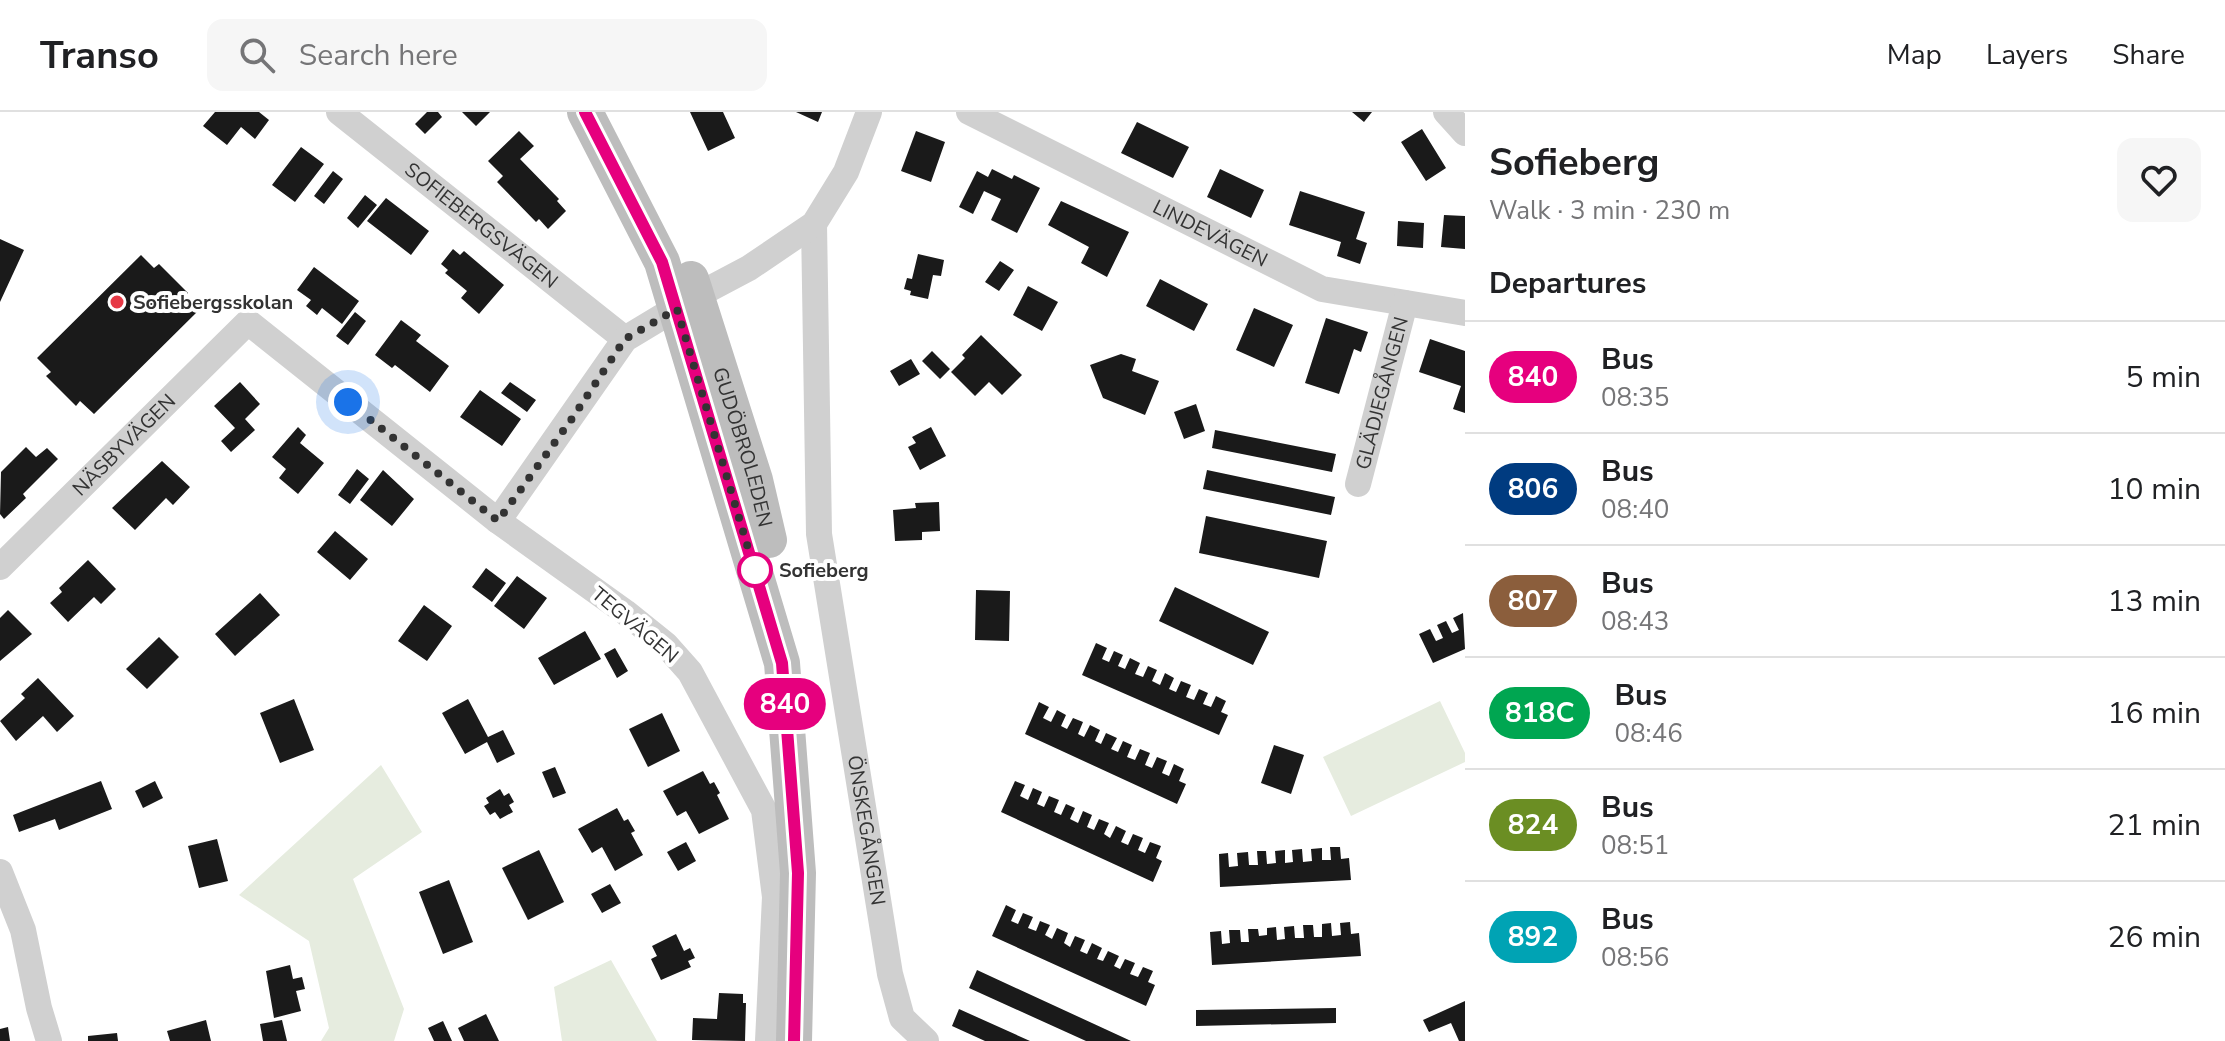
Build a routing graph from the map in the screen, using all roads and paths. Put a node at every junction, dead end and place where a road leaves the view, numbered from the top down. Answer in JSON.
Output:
{"nodes":[{"id":1,"x":339,"y":112,"type":"edge"},
{"id":2,"x":585,"y":112,"type":"edge"},
{"id":3,"x":610,"y":112,"type":"edge"},
{"id":4,"x":869,"y":112,"type":"edge"},
{"id":5,"x":969,"y":112,"type":"edge"},
{"id":6,"x":1446,"y":112,"type":"edge"},
{"id":7,"x":1465,"y":133,"type":"edge"},
{"id":8,"x":814,"y":224,"type":"junction"},
{"id":9,"x":688,"y":302,"type":"junction"},
{"id":10,"x":1405,"y":303,"type":"junction"},
{"id":11,"x":1465,"y":313,"type":"edge"},
{"id":12,"x":248,"y":322,"type":"joint"},
{"id":13,"x":625,"y":339,"type":"junction"},
{"id":14,"x":1358,"y":484,"type":"dead end"},
{"id":15,"x":498,"y":521,"type":"junction"},
{"id":16,"x":0,"y":567,"type":"edge"},
{"id":17,"x":0,"y":872,"type":"edge"},
{"id":18,"x":49,"y":1041,"type":"edge"},
{"id":19,"x":768,"y":1041,"type":"edge"},
{"id":20,"x":794,"y":1041,"type":"edge"},
{"id":21,"x":814,"y":1041,"type":"edge"},
{"id":22,"x":926,"y":1041,"type":"edge"}],
"edges":[{"from":1,"to":13,"type":"street","name":"SOFIEBERGSVÄGEN"},
{"from":2,"to":9,"type":"main road","name":"GUDÖBROLEDEN"},
{"from":3,"to":9,"type":"main road","name":"GUDÖBROLEDEN"},
{"from":4,"to":8,"type":"street"},
{"from":5,"to":10,"type":"street","name":"LINDEVÄGEN"},
{"from":6,"to":7,"type":"street"},
{"from":8,"to":9,"type":"street"},
{"from":8,"to":22,"type":"street","name":"ÖNSKEGÅNGEN"},
{"from":9,"to":13,"type":"street"},
{"from":9,"to":20,"type":"main road","name":"GUDÖBROLEDEN"},
{"from":9,"to":21,"type":"main road","name":"GUDÖBROLEDEN"},
{"from":10,"to":11,"type":"street","name":"LINDEVÄGEN"},
{"from":10,"to":14,"type":"street","name":"GLÄDJEGÅNGEN"},
{"from":12,"to":15,"type":"street","name":"TEGVÄGEN"},
{"from":12,"to":16,"type":"street","name":"NÄSBYVÄGEN"},
{"from":13,"to":15,"type":"street"},
{"from":15,"to":19,"type":"street","name":"TEGVÄGEN"},
{"from":17,"to":18,"type":"street"}]}
